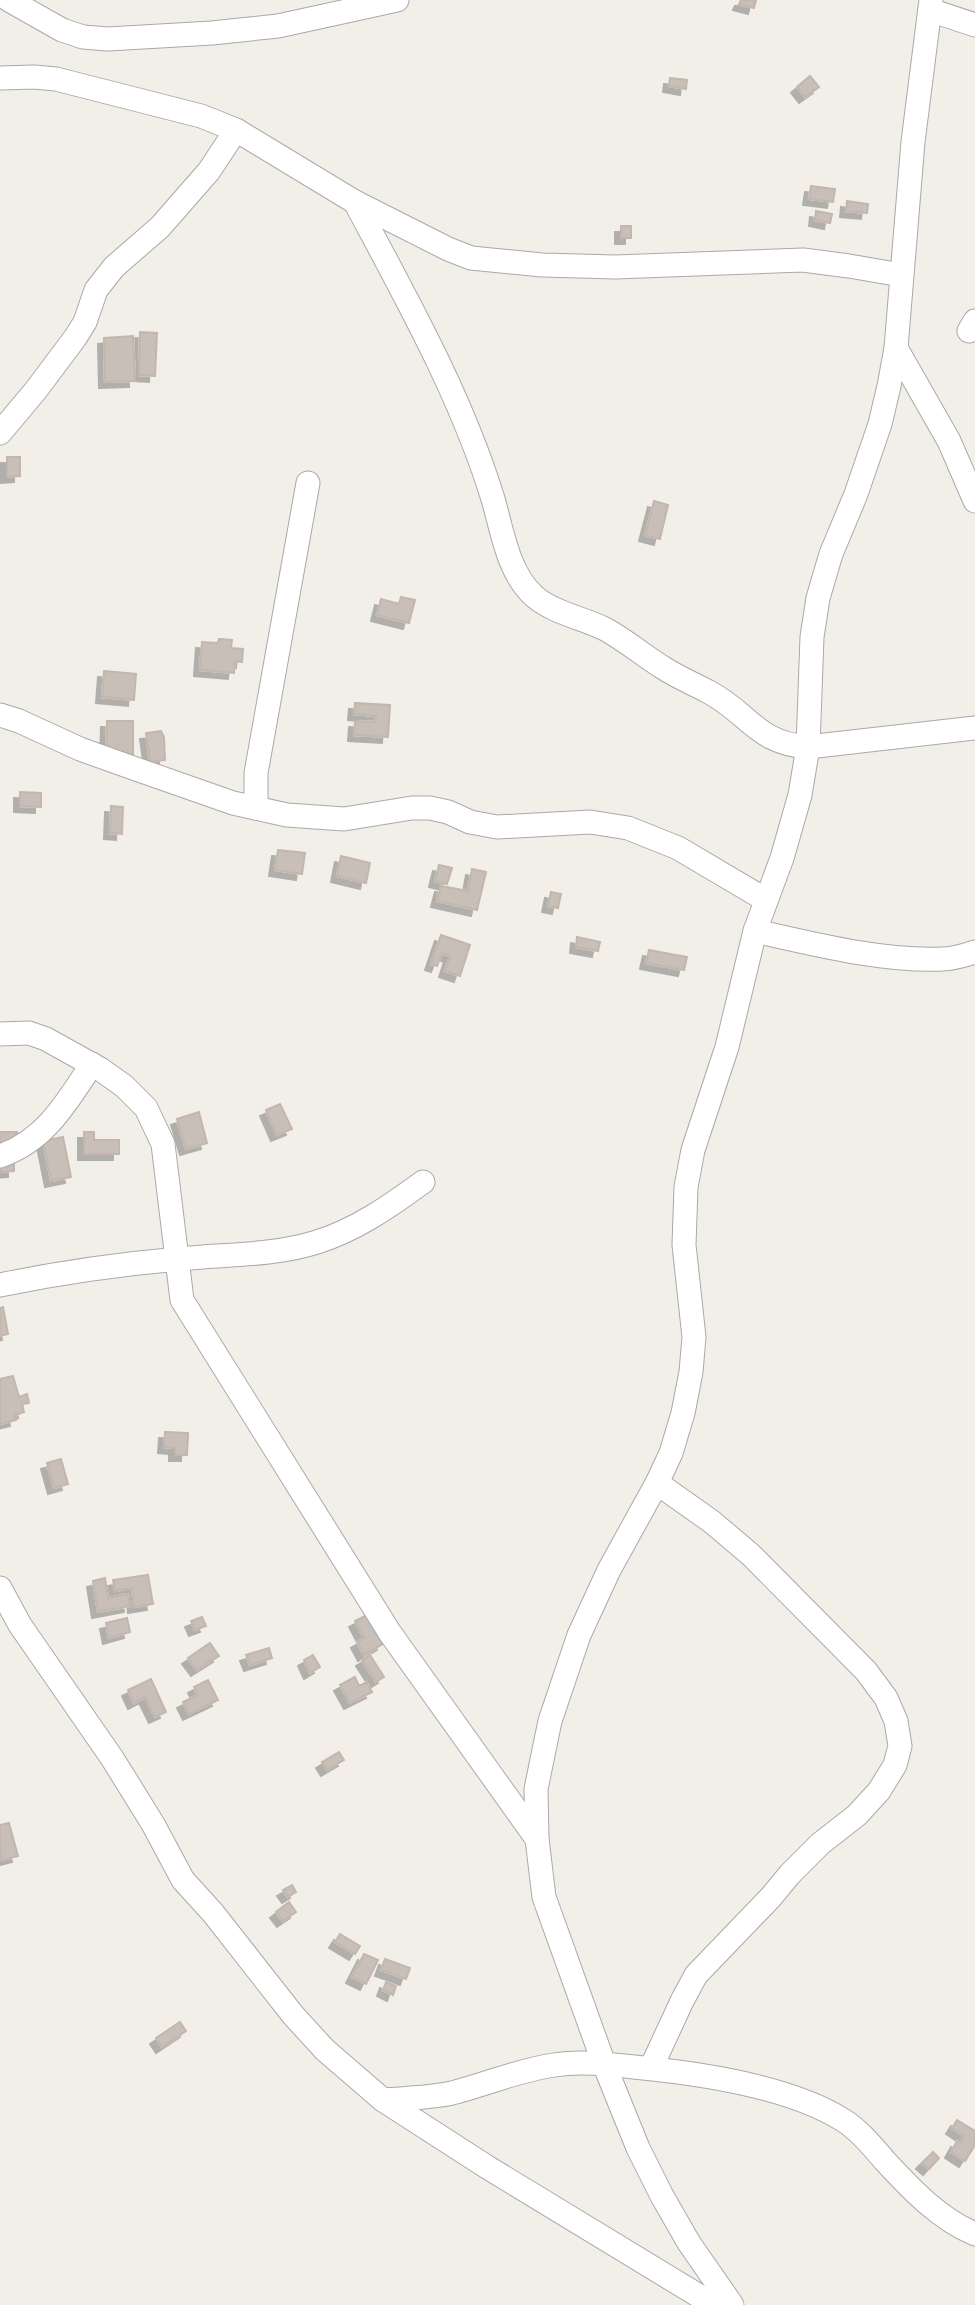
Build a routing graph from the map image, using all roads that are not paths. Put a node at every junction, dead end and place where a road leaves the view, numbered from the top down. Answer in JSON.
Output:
{"nodes":[{"id":1,"x":9,"y":0,"type":"edge"},
{"id":2,"x":397,"y":0,"type":"edge"},
{"id":3,"x":930,"y":5,"type":"edge"},
{"id":4,"x":975,"y":25,"type":"edge"},
{"id":5,"x":0,"y":78,"type":"edge"},
{"id":6,"x":236,"y":130,"type":"junction"},
{"id":7,"x":355,"y":202,"type":"junction"},
{"id":8,"x":901,"y":275,"type":"junction"},
{"id":9,"x":896,"y":348,"type":"junction"},
{"id":10,"x":0,"y":433,"type":"edge"},
{"id":11,"x":308,"y":483,"type":"dead end"},
{"id":12,"x":975,"y":501,"type":"edge"},
{"id":13,"x":0,"y":715,"type":"edge"},
{"id":14,"x":975,"y":728,"type":"edge"},
{"id":15,"x":808,"y":747,"type":"junction"},
{"id":16,"x":256,"y":808,"type":"junction"},
{"id":17,"x":766,"y":900,"type":"junction"},
{"id":18,"x":755,"y":931,"type":"junction"},
{"id":19,"x":975,"y":952,"type":"edge"},
{"id":20,"x":0,"y":1034,"type":"edge"},
{"id":21,"x":92,"y":1064,"type":"junction"},
{"id":22,"x":0,"y":1156,"type":"edge"},
{"id":23,"x":423,"y":1182,"type":"dead end"},
{"id":24,"x":176,"y":1259,"type":"junction"},
{"id":25,"x":0,"y":1285,"type":"edge"},
{"id":26,"x":657,"y":1483,"type":"junction"},
{"id":27,"x":0,"y":1588,"type":"edge"},
{"id":28,"x":537,"y":1839,"type":"junction"},
{"id":29,"x":604,"y":2064,"type":"junction"},
{"id":30,"x":651,"y":2068,"type":"junction"},
{"id":31,"x":383,"y":2100,"type":"junction"},
{"id":32,"x":975,"y":2234,"type":"edge"},
{"id":33,"x":714,"y":2305,"type":"edge"},
{"id":34,"x":732,"y":2305,"type":"edge"}],
"edges":[{"from":1,"to":2,"type":"street"},
{"from":3,"to":4,"type":"street"},
{"from":3,"to":8,"type":"street"},
{"from":5,"to":6,"type":"street"},
{"from":6,"to":7,"type":"street"},
{"from":6,"to":10,"type":"street"},
{"from":7,"to":8,"type":"street"},
{"from":7,"to":15,"type":"street"},
{"from":8,"to":9,"type":"street"},
{"from":9,"to":12,"type":"street"},
{"from":9,"to":15,"type":"street"},
{"from":11,"to":16,"type":"street"},
{"from":13,"to":16,"type":"street"},
{"from":14,"to":15,"type":"street"},
{"from":15,"to":17,"type":"street"},
{"from":16,"to":17,"type":"street"},
{"from":17,"to":18,"type":"street"},
{"from":18,"to":19,"type":"street"},
{"from":18,"to":26,"type":"street"},
{"from":20,"to":21,"type":"street"},
{"from":21,"to":22,"type":"street"},
{"from":21,"to":24,"type":"street"},
{"from":23,"to":24,"type":"street"},
{"from":24,"to":25,"type":"street"},
{"from":24,"to":28,"type":"street"},
{"from":26,"to":28,"type":"street"},
{"from":26,"to":30,"type":"street"},
{"from":27,"to":31,"type":"street"},
{"from":28,"to":29,"type":"street"},
{"from":29,"to":30,"type":"street"},
{"from":29,"to":31,"type":"street"},
{"from":29,"to":34,"type":"street"},
{"from":30,"to":32,"type":"street"},
{"from":31,"to":33,"type":"street"}]}
